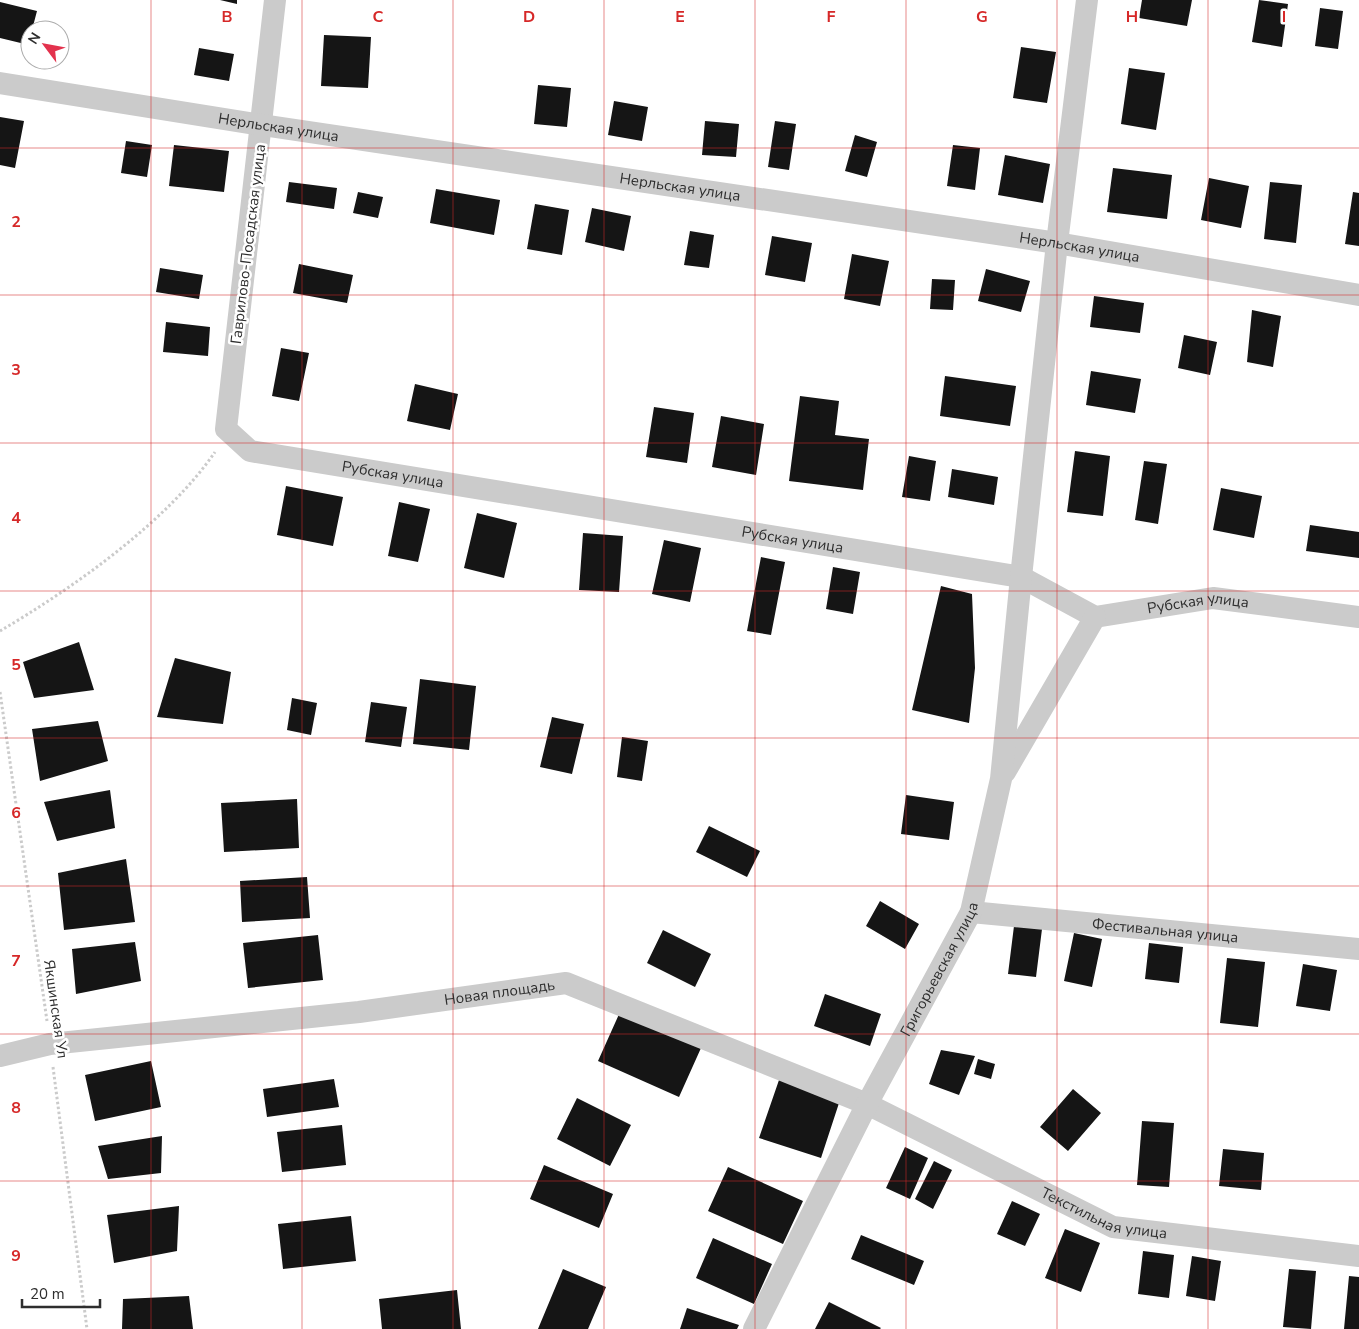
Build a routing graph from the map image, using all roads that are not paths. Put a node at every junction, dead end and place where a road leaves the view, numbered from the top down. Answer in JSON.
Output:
{"nodes":[{"id":1,"x":275,"y":0,"type":"edge"},
{"id":2,"x":1087,"y":0,"type":"edge"},
{"id":3,"x":0,"y":83,"type":"edge"},
{"id":4,"x":262,"y":125,"type":"junction"},
{"id":5,"x":1057,"y":243,"type":"junction"},
{"id":6,"x":1359,"y":295,"type":"edge"},
{"id":7,"x":226,"y":429,"type":"joint"},
{"id":8,"x":1020,"y":577,"type":"junction"},
{"id":9,"x":1359,"y":617,"type":"edge"},
{"id":10,"x":1095,"y":618,"type":"junction"},
{"id":11,"x":1001,"y":779,"type":"junction"},
{"id":12,"x":971,"y":912,"type":"junction"},
{"id":13,"x":1359,"y":949,"type":"edge"},
{"id":14,"x":0,"y":1056,"type":"edge"},
{"id":15,"x":867,"y":1104,"type":"junction"},
{"id":16,"x":1359,"y":1256,"type":"edge"},
{"id":17,"x":754,"y":1329,"type":"edge"}],
"edges":[{"from":1,"to":4,"type":"street","name":"Гаврилово-Посадская улица"},
{"from":2,"to":5,"type":"street","name":"Григорьевская улица"},
{"from":3,"to":4,"type":"street","name":"Нерльская улица"},
{"from":4,"to":5,"type":"street","name":"Нерльская улица"},
{"from":4,"to":7,"type":"street","name":"Гаврилово-Посадская улица"},
{"from":5,"to":6,"type":"street","name":"Нерльская улица"},
{"from":5,"to":8,"type":"street","name":"Григорьевская улица"},
{"from":7,"to":8,"type":"street","name":"Рубская улица"},
{"from":8,"to":10,"type":"street","name":"Рубская улица"},
{"from":8,"to":11,"type":"street","name":"Григорьевская улица"},
{"from":9,"to":10,"type":"street","name":"Рубская улица"},
{"from":10,"to":11,"type":"street"},
{"from":11,"to":12,"type":"street","name":"Григорьевская улица"},
{"from":12,"to":13,"type":"street","name":"Фестивальная улица"},
{"from":12,"to":15,"type":"street","name":"Григорьевская улица"},
{"from":14,"to":15,"type":"street","name":"Новая площадь"},
{"from":15,"to":16,"type":"street","name":"Текстильная улица"},
{"from":15,"to":17,"type":"street","name":"Григорьевская улица"}]}
